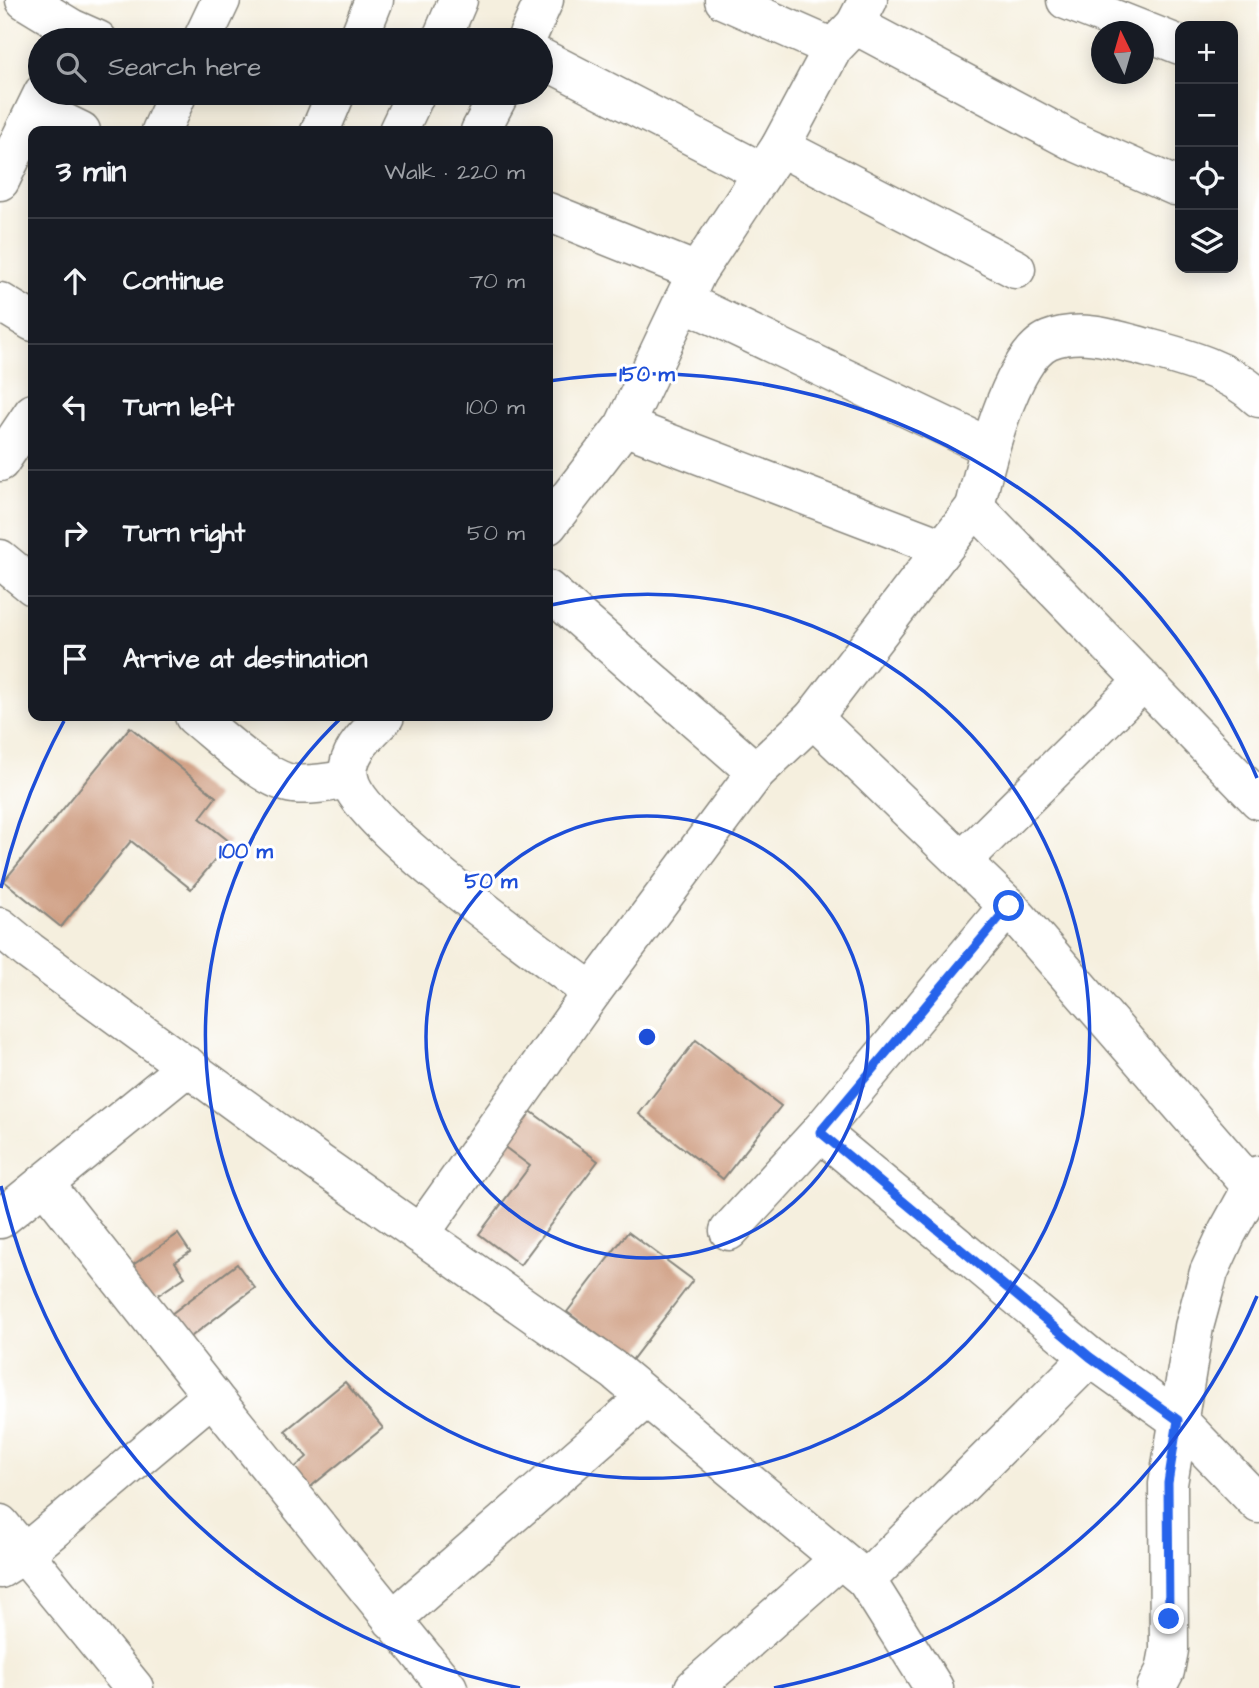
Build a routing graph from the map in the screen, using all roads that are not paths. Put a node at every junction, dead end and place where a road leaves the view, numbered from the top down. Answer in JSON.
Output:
{"nodes":[{"id":1,"x":25,"y":0,"type":"edge"},
{"id":2,"x":221,"y":0,"type":"edge"},
{"id":3,"x":374,"y":0,"type":"edge"},
{"id":4,"x":458,"y":0,"type":"edge"},
{"id":5,"x":544,"y":0,"type":"edge"},
{"id":6,"x":724,"y":0,"type":"edge"},
{"id":7,"x":1066,"y":0,"type":"edge"},
{"id":8,"x":852,"y":24,"type":"edge"},
{"id":9,"x":80,"y":27,"type":"edge"},
{"id":10,"x":208,"y":28,"type":"edge"},
{"id":11,"x":363,"y":28,"type":"edge"},
{"id":12,"x":446,"y":28,"type":"edge"},
{"id":13,"x":531,"y":28,"type":"edge"},
{"id":14,"x":1175,"y":43,"type":"edge"},
{"id":15,"x":553,"y":63,"type":"edge"},
{"id":16,"x":37,"y":105,"type":"edge"},
{"id":17,"x":45,"y":105,"type":"edge"},
{"id":18,"x":173,"y":105,"type":"edge"},
{"id":19,"x":331,"y":105,"type":"edge"},
{"id":20,"x":410,"y":105,"type":"edge"},
{"id":21,"x":494,"y":105,"type":"edge"},
{"id":22,"x":74,"y":126,"type":"edge"},
{"id":23,"x":163,"y":126,"type":"edge"},
{"id":24,"x":322,"y":126,"type":"edge"},
{"id":25,"x":400,"y":126,"type":"edge"},
{"id":26,"x":483,"y":126,"type":"edge"},
{"id":27,"x":771,"y":159,"type":"junction"},
{"id":28,"x":0,"y":181,"type":"edge"},
{"id":29,"x":1175,"y":186,"type":"dead end"},
{"id":30,"x":553,"y":215,"type":"edge"},
{"id":31,"x":1016,"y":269,"type":"dead end"},
{"id":32,"x":690,"y":286,"type":"junction"},
{"id":33,"x":0,"y":302,"type":"edge"},
{"id":34,"x":28,"y":319,"type":"edge"},
{"id":35,"x":1256,"y":385,"type":"edge"},
{"id":36,"x":28,"y":420,"type":"edge"},
{"id":37,"x":624,"y":426,"type":"junction"},
{"id":38,"x":989,"y":447,"type":"junction"},
{"id":39,"x":0,"y":462,"type":"edge"},
{"id":40,"x":975,"y":507,"type":"junction"},
{"id":41,"x":553,"y":518,"type":"edge"},
{"id":42,"x":943,"y":548,"type":"junction"},
{"id":43,"x":0,"y":559,"type":"edge"},
{"id":44,"x":28,"y":582,"type":"edge"},
{"id":45,"x":553,"y":594,"type":"edge"},
{"id":46,"x":1144,"y":681,"type":"junction"},
{"id":47,"x":813,"y":718,"type":"junction"},
{"id":48,"x":210,"y":721,"type":"edge"},
{"id":49,"x":381,"y":721,"type":"edge"},
{"id":50,"x":232,"y":728,"type":"edge"},
{"id":51,"x":756,"y":772,"type":"junction"},
{"id":52,"x":349,"y":779,"type":"junction"},
{"id":53,"x":1259,"y":800,"type":"edge"},
{"id":54,"x":962,"y":861,"type":"junction"},
{"id":55,"x":1009,"y":906,"type":"junction"},
{"id":56,"x":0,"y":927,"type":"edge"},
{"id":57,"x":592,"y":992,"type":"junction"},
{"id":58,"x":188,"y":1066,"type":"junction"},
{"id":59,"x":820,"y":1132,"type":"junction"},
{"id":60,"x":1255,"y":1181,"type":"edge"},
{"id":61,"x":44,"y":1183,"type":"junction"},
{"id":62,"x":0,"y":1219,"type":"edge"},
{"id":63,"x":729,"y":1231,"type":"dead end"},
{"id":64,"x":420,"y":1234,"type":"junction"},
{"id":65,"x":1090,"y":1357,"type":"junction"},
{"id":66,"x":212,"y":1396,"type":"junction"},
{"id":67,"x":646,"y":1398,"type":"junction"},
{"id":68,"x":1178,"y":1420,"type":"junction"},
{"id":69,"x":1255,"y":1500,"type":"edge"},
{"id":70,"x":0,"y":1524,"type":"edge"},
{"id":71,"x":12,"y":1561,"type":"edge"},
{"id":72,"x":853,"y":1570,"type":"junction"},
{"id":73,"x":392,"y":1620,"type":"junction"},
{"id":74,"x":134,"y":1688,"type":"edge"},
{"id":75,"x":448,"y":1688,"type":"edge"},
{"id":76,"x":694,"y":1688,"type":"edge"},
{"id":77,"x":934,"y":1688,"type":"edge"},
{"id":78,"x":1156,"y":1688,"type":"edge"}],
"edges":[{"from":1,"to":9,"type":"street"},
{"from":2,"to":10,"type":"street"},
{"from":3,"to":11,"type":"street"},
{"from":4,"to":12,"type":"street"},
{"from":5,"to":13,"type":"street"},
{"from":6,"to":8,"type":"street"},
{"from":7,"to":14,"type":"street"},
{"from":8,"to":27,"type":"street"},
{"from":8,"to":29,"type":"street"},
{"from":15,"to":27,"type":"street"},
{"from":16,"to":28,"type":"street"},
{"from":17,"to":22,"type":"street"},
{"from":18,"to":23,"type":"street"},
{"from":19,"to":24,"type":"street"},
{"from":20,"to":25,"type":"street"},
{"from":21,"to":26,"type":"street"},
{"from":27,"to":31,"type":"street"},
{"from":27,"to":32,"type":"street"},
{"from":30,"to":32,"type":"street"},
{"from":32,"to":37,"type":"street"},
{"from":32,"to":38,"type":"street"},
{"from":33,"to":34,"type":"street"},
{"from":35,"to":38,"type":"street"},
{"from":36,"to":39,"type":"street"},
{"from":37,"to":41,"type":"street"},
{"from":37,"to":42,"type":"street"},
{"from":38,"to":40,"type":"street"},
{"from":40,"to":42,"type":"street"},
{"from":40,"to":46,"type":"street"},
{"from":42,"to":47,"type":"street"},
{"from":43,"to":44,"type":"street"},
{"from":45,"to":51,"type":"street"},
{"from":46,"to":53,"type":"street"},
{"from":46,"to":54,"type":"street"},
{"from":47,"to":51,"type":"street"},
{"from":47,"to":54,"type":"street"},
{"from":48,"to":50,"type":"street"},
{"from":49,"to":52,"type":"street"},
{"from":50,"to":52,"type":"street"},
{"from":51,"to":57,"type":"street"},
{"from":52,"to":57,"type":"street"},
{"from":54,"to":55,"type":"street"},
{"from":55,"to":59,"type":"street"},
{"from":55,"to":60,"type":"street"},
{"from":56,"to":58,"type":"street"},
{"from":57,"to":64,"type":"street"},
{"from":58,"to":61,"type":"street"},
{"from":58,"to":64,"type":"street"},
{"from":59,"to":63,"type":"street"},
{"from":59,"to":65,"type":"street"},
{"from":60,"to":68,"type":"street"},
{"from":61,"to":62,"type":"street"},
{"from":61,"to":66,"type":"street"},
{"from":64,"to":67,"type":"street"},
{"from":65,"to":68,"type":"street"},
{"from":65,"to":72,"type":"street"},
{"from":66,"to":71,"type":"street"},
{"from":66,"to":73,"type":"street"},
{"from":67,"to":72,"type":"street"},
{"from":67,"to":73,"type":"street"},
{"from":68,"to":69,"type":"street"},
{"from":68,"to":78,"type":"street"},
{"from":70,"to":71,"type":"street"},
{"from":71,"to":74,"type":"street"},
{"from":72,"to":76,"type":"street"},
{"from":72,"to":77,"type":"street"},
{"from":73,"to":75,"type":"street"}]}
